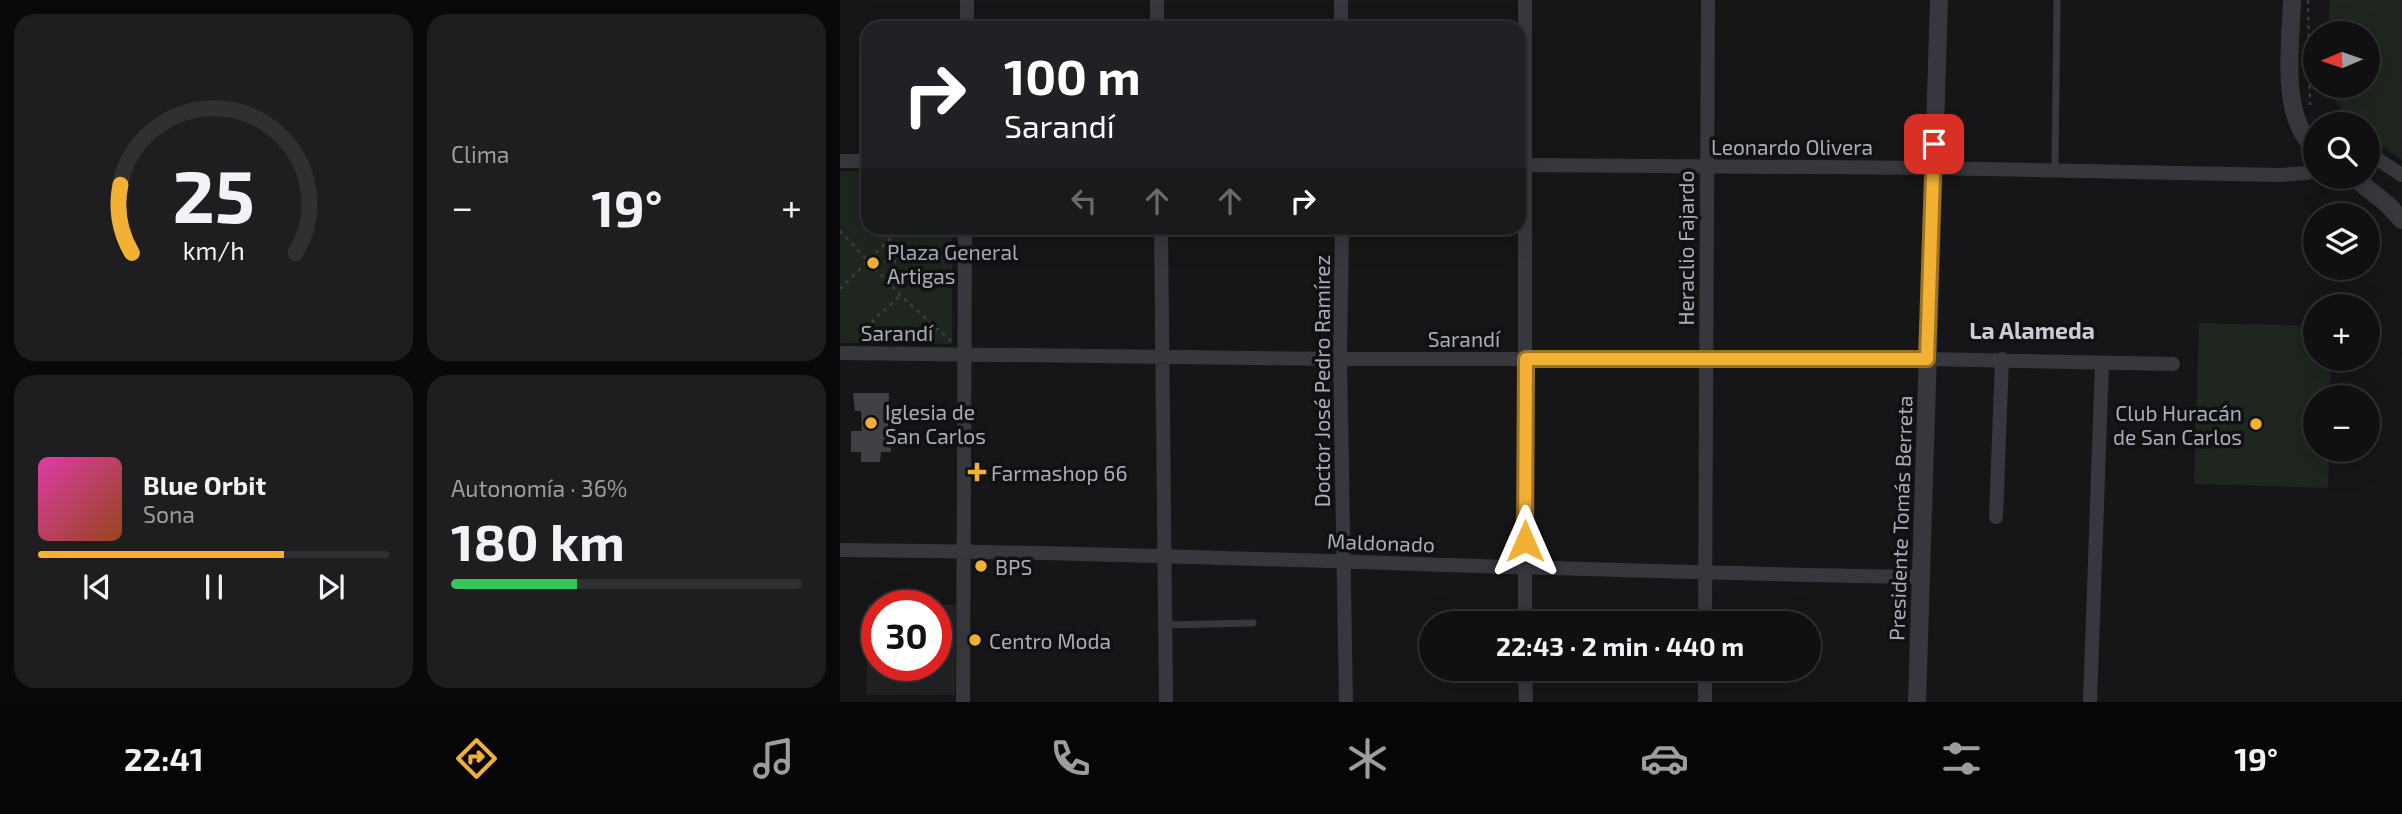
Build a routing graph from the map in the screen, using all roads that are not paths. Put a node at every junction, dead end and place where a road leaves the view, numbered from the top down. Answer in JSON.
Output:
{"nodes":[{"id":1,"x":967,"y":0,"type":"edge"},
{"id":2,"x":1157,"y":0,"type":"edge"},
{"id":3,"x":1341,"y":0,"type":"edge"},
{"id":4,"x":1525,"y":0,"type":"edge"},
{"id":5,"x":1708,"y":0,"type":"edge"},
{"id":6,"x":1939,"y":0,"type":"edge"},
{"id":7,"x":2057,"y":0,"type":"edge"},
{"id":8,"x":2292,"y":0,"type":"edge"},
{"id":9,"x":967,"y":21,"type":"edge"},
{"id":10,"x":1157,"y":21,"type":"edge"},
{"id":11,"x":1341,"y":21,"type":"edge"},
{"id":12,"x":1525,"y":21,"type":"edge"},
{"id":13,"x":2303,"y":132,"type":"edge"},
{"id":14,"x":840,"y":161,"type":"edge"},
{"id":15,"x":861,"y":161,"type":"edge"},
{"id":16,"x":2380,"y":161,"type":"edge"},
{"id":17,"x":1526,"y":165,"type":"edge"},
{"id":18,"x":1706,"y":167,"type":"junction"},
{"id":19,"x":1934,"y":168,"type":"junction"},
{"id":20,"x":2055,"y":170,"type":"junction"},
{"id":21,"x":2303,"y":173,"type":"edge"},
{"id":22,"x":2402,"y":176,"type":"edge"},
{"id":23,"x":2368,"y":189,"type":"edge"},
{"id":24,"x":2402,"y":220,"type":"edge"},
{"id":25,"x":965,"y":235,"type":"edge"},
{"id":26,"x":1161,"y":235,"type":"edge"},
{"id":27,"x":1342,"y":235,"type":"edge"},
{"id":28,"x":1523,"y":235,"type":"edge"},
{"id":29,"x":840,"y":353,"type":"edge"},
{"id":30,"x":965,"y":354,"type":"junction"},
{"id":31,"x":1163,"y":356,"type":"junction"},
{"id":32,"x":1340,"y":359,"type":"junction"},
{"id":33,"x":1526,"y":359,"type":"junction"},
{"id":34,"x":1927,"y":359,"type":"junction"},
{"id":35,"x":2001,"y":359,"type":"junction"},
{"id":36,"x":1706,"y":360,"type":"junction"},
{"id":37,"x":2102,"y":363,"type":"junction"},
{"id":38,"x":2173,"y":364,"type":"dead end"},
{"id":39,"x":1996,"y":517,"type":"dead end"},
{"id":40,"x":840,"y":550,"type":"edge"},
{"id":41,"x":964,"y":551,"type":"junction"},
{"id":42,"x":1166,"y":556,"type":"junction"},
{"id":43,"x":1343,"y":562,"type":"junction"},
{"id":44,"x":1525,"y":567,"type":"junction"},
{"id":45,"x":1705,"y":574,"type":"junction"},
{"id":46,"x":1920,"y":578,"type":"junction"},
{"id":47,"x":1525,"y":611,"type":"edge"},
{"id":48,"x":1705,"y":611,"type":"edge"},
{"id":49,"x":1253,"y":624,"type":"dead end"},
{"id":50,"x":1166,"y":625,"type":"junction"},
{"id":51,"x":1525,"y":681,"type":"edge"},
{"id":52,"x":1705,"y":681,"type":"edge"},
{"id":53,"x":963,"y":702,"type":"edge"},
{"id":54,"x":1167,"y":702,"type":"edge"},
{"id":55,"x":1346,"y":702,"type":"edge"},
{"id":56,"x":1525,"y":702,"type":"edge"},
{"id":57,"x":1705,"y":702,"type":"edge"},
{"id":58,"x":1917,"y":702,"type":"edge"},
{"id":59,"x":2090,"y":702,"type":"edge"}],
"edges":[{"from":1,"to":9,"type":"street"},
{"from":2,"to":10,"type":"street"},
{"from":3,"to":11,"type":"street"},
{"from":4,"to":12,"type":"street"},
{"from":5,"to":18,"type":"street","name":"Heraclio Fajardo"},
{"from":6,"to":19,"type":"street","name":"Presidente Tomás Berreta"},
{"from":7,"to":20,"type":"lane"},
{"from":8,"to":13,"type":"street"},
{"from":14,"to":15,"type":"street"},
{"from":16,"to":22,"type":"street"},
{"from":17,"to":18,"type":"street","name":"Leonardo Olivera"},
{"from":18,"to":19,"type":"street","name":"Leonardo Olivera"},
{"from":18,"to":36,"type":"street","name":"Heraclio Fajardo"},
{"from":19,"to":20,"type":"street","name":"Leonardo Olivera"},
{"from":19,"to":34,"type":"street","name":"Presidente Tomás Berreta"},
{"from":20,"to":21,"type":"street","name":"Leonardo Olivera"},
{"from":23,"to":24,"type":"street"},
{"from":25,"to":30,"type":"street"},
{"from":26,"to":31,"type":"street"},
{"from":27,"to":32,"type":"street","name":"Doctor José Pedro Ramírez"},
{"from":28,"to":33,"type":"street"},
{"from":29,"to":30,"type":"street","name":"Sarandí"},
{"from":30,"to":31,"type":"street","name":"Sarandí"},
{"from":30,"to":41,"type":"street"},
{"from":31,"to":32,"type":"street","name":"Sarandí"},
{"from":31,"to":42,"type":"street"},
{"from":32,"to":33,"type":"street","name":"Sarandí"},
{"from":32,"to":43,"type":"street","name":"Doctor José Pedro Ramírez"},
{"from":33,"to":36,"type":"street","name":"Sarandí"},
{"from":33,"to":44,"type":"street"},
{"from":34,"to":35,"type":"street","name":"Sarandí"},
{"from":34,"to":36,"type":"street","name":"Sarandí"},
{"from":34,"to":46,"type":"street","name":"Presidente Tomás Berreta"},
{"from":35,"to":37,"type":"street","name":"Sarandí"},
{"from":35,"to":39,"type":"street"},
{"from":36,"to":45,"type":"street","name":"Heraclio Fajardo"},
{"from":37,"to":38,"type":"street","name":"Sarandí"},
{"from":37,"to":59,"type":"street"},
{"from":40,"to":41,"type":"street","name":"Maldonado"},
{"from":41,"to":42,"type":"street","name":"Maldonado"},
{"from":41,"to":53,"type":"street"},
{"from":42,"to":43,"type":"street","name":"Maldonado"},
{"from":42,"to":50,"type":"street"},
{"from":43,"to":44,"type":"street","name":"Maldonado"},
{"from":43,"to":55,"type":"street","name":"Doctor José Pedro Ramírez"},
{"from":44,"to":45,"type":"street","name":"Maldonado"},
{"from":44,"to":47,"type":"street"},
{"from":45,"to":46,"type":"street","name":"Maldonado"},
{"from":45,"to":48,"type":"street","name":"Heraclio Fajardo"},
{"from":46,"to":58,"type":"street","name":"Presidente Tomás Berreta"},
{"from":49,"to":50,"type":"lane"},
{"from":50,"to":54,"type":"street"},
{"from":51,"to":56,"type":"street"},
{"from":52,"to":57,"type":"street"}]}
